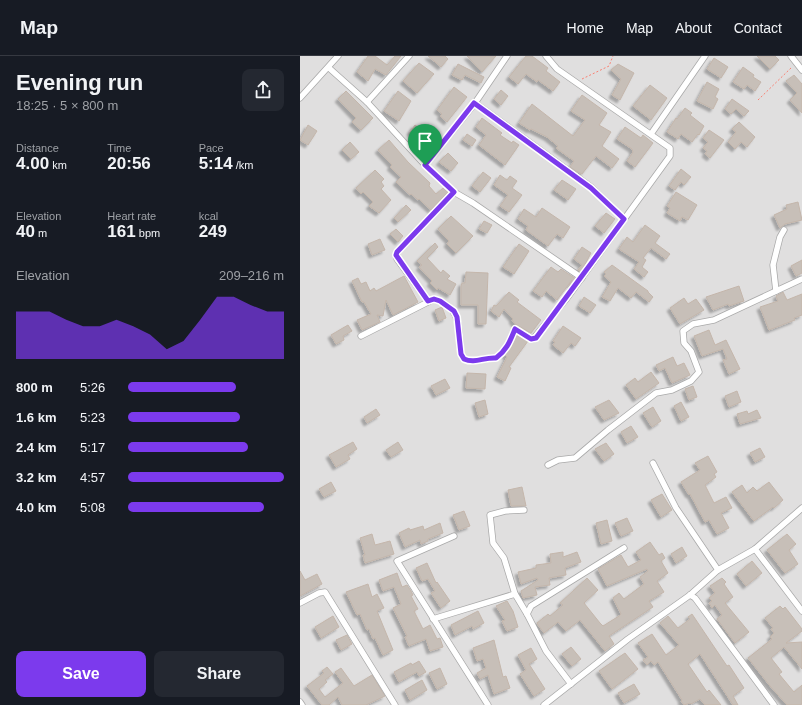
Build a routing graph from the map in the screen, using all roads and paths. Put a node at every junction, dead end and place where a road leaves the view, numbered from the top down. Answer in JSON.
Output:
{"nodes":[{"id":1,"x":338,"y":56,"type":"edge"},
{"id":2,"x":408,"y":56,"type":"edge"},
{"id":3,"x":507,"y":56,"type":"edge"},
{"id":4,"x":546,"y":56,"type":"edge"},
{"id":5,"x":613,"y":56,"type":"edge"},
{"id":6,"x":705,"y":56,"type":"edge"},
{"id":7,"x":791,"y":56,"type":"edge"},
{"id":8,"x":797,"y":63,"type":"junction"},
{"id":9,"x":329,"y":68,"type":"junction"},
{"id":10,"x":802,"y":70,"type":"edge"},
{"id":11,"x":576,"y":82,"type":"junction"},
{"id":12,"x":300,"y":98,"type":"edge"},
{"id":13,"x":758,"y":100,"type":"dead end"},
{"id":14,"x":367,"y":102,"type":"junction"},
{"id":15,"x":474,"y":103,"type":"junction"},
{"id":16,"x":652,"y":134,"type":"junction"},
{"id":17,"x":425,"y":165,"type":"junction"},
{"id":18,"x":454,"y":192,"type":"junction"},
{"id":19,"x":624,"y":219,"type":"junction"},
{"id":20,"x":784,"y":230,"type":"dead end"},
{"id":21,"x":582,"y":278,"type":"junction"},
{"id":22,"x":802,"y":279,"type":"edge"},
{"id":23,"x":776,"y":291,"type":"junction"},
{"id":24,"x":428,"y":301,"type":"junction"},
{"id":25,"x":361,"y":336,"type":"dead end"},
{"id":26,"x":654,"y":463,"type":"dead end"},
{"id":27,"x":548,"y":465,"type":"dead end"},
{"id":28,"x":802,"y":508,"type":"edge"},
{"id":29,"x":524,"y":510,"type":"dead end"},
{"id":30,"x":454,"y":536,"type":"dead end"},
{"id":31,"x":624,"y":548,"type":"dead end"},
{"id":32,"x":755,"y":549,"type":"junction"},
{"id":33,"x":718,"y":570,"type":"junction"},
{"id":34,"x":515,"y":594,"type":"junction"},
{"id":35,"x":690,"y":595,"type":"junction"},
{"id":36,"x":300,"y":603,"type":"edge"},
{"id":37,"x":802,"y":611,"type":"edge"},
{"id":38,"x":527,"y":614,"type":"junction"},
{"id":39,"x":433,"y":619,"type":"junction"},
{"id":40,"x":571,"y":684,"type":"junction"},
{"id":41,"x":300,"y":702,"type":"edge"},
{"id":42,"x":302,"y":705,"type":"edge"},
{"id":43,"x":395,"y":705,"type":"edge"},
{"id":44,"x":488,"y":705,"type":"edge"},
{"id":45,"x":544,"y":705,"type":"edge"},
{"id":46,"x":774,"y":705,"type":"edge"}],
"edges":[{"from":1,"to":9,"type":"street"},
{"from":2,"to":14,"type":"street"},
{"from":3,"to":15,"type":"street"},
{"from":4,"to":11,"type":"street"},
{"from":5,"to":11,"type":"path"},
{"from":6,"to":16,"type":"street"},
{"from":7,"to":8,"type":"street"},
{"from":8,"to":10,"type":"street"},
{"from":8,"to":13,"type":"path"},
{"from":9,"to":12,"type":"street"},
{"from":9,"to":14,"type":"street"},
{"from":11,"to":16,"type":"street"},
{"from":14,"to":17,"type":"street"},
{"from":15,"to":17,"type":"street"},
{"from":15,"to":19,"type":"street"},
{"from":16,"to":19,"type":"street"},
{"from":17,"to":18,"type":"street"},
{"from":18,"to":21,"type":"street"},
{"from":18,"to":24,"type":"street"},
{"from":19,"to":21,"type":"street"},
{"from":20,"to":23,"type":"street"},
{"from":21,"to":24,"type":"street"},
{"from":22,"to":23,"type":"street"},
{"from":23,"to":27,"type":"street"},
{"from":24,"to":25,"type":"street"},
{"from":26,"to":33,"type":"street"},
{"from":28,"to":32,"type":"street"},
{"from":29,"to":34,"type":"street"},
{"from":30,"to":39,"type":"street"},
{"from":31,"to":38,"type":"street"},
{"from":32,"to":33,"type":"street"},
{"from":32,"to":37,"type":"street"},
{"from":33,"to":35,"type":"street"},
{"from":34,"to":38,"type":"street"},
{"from":34,"to":39,"type":"street"},
{"from":35,"to":40,"type":"street"},
{"from":35,"to":46,"type":"street"},
{"from":36,"to":43,"type":"street"},
{"from":38,"to":40,"type":"street"},
{"from":39,"to":44,"type":"street"},
{"from":40,"to":45,"type":"street"},
{"from":41,"to":42,"type":"street"}]}
